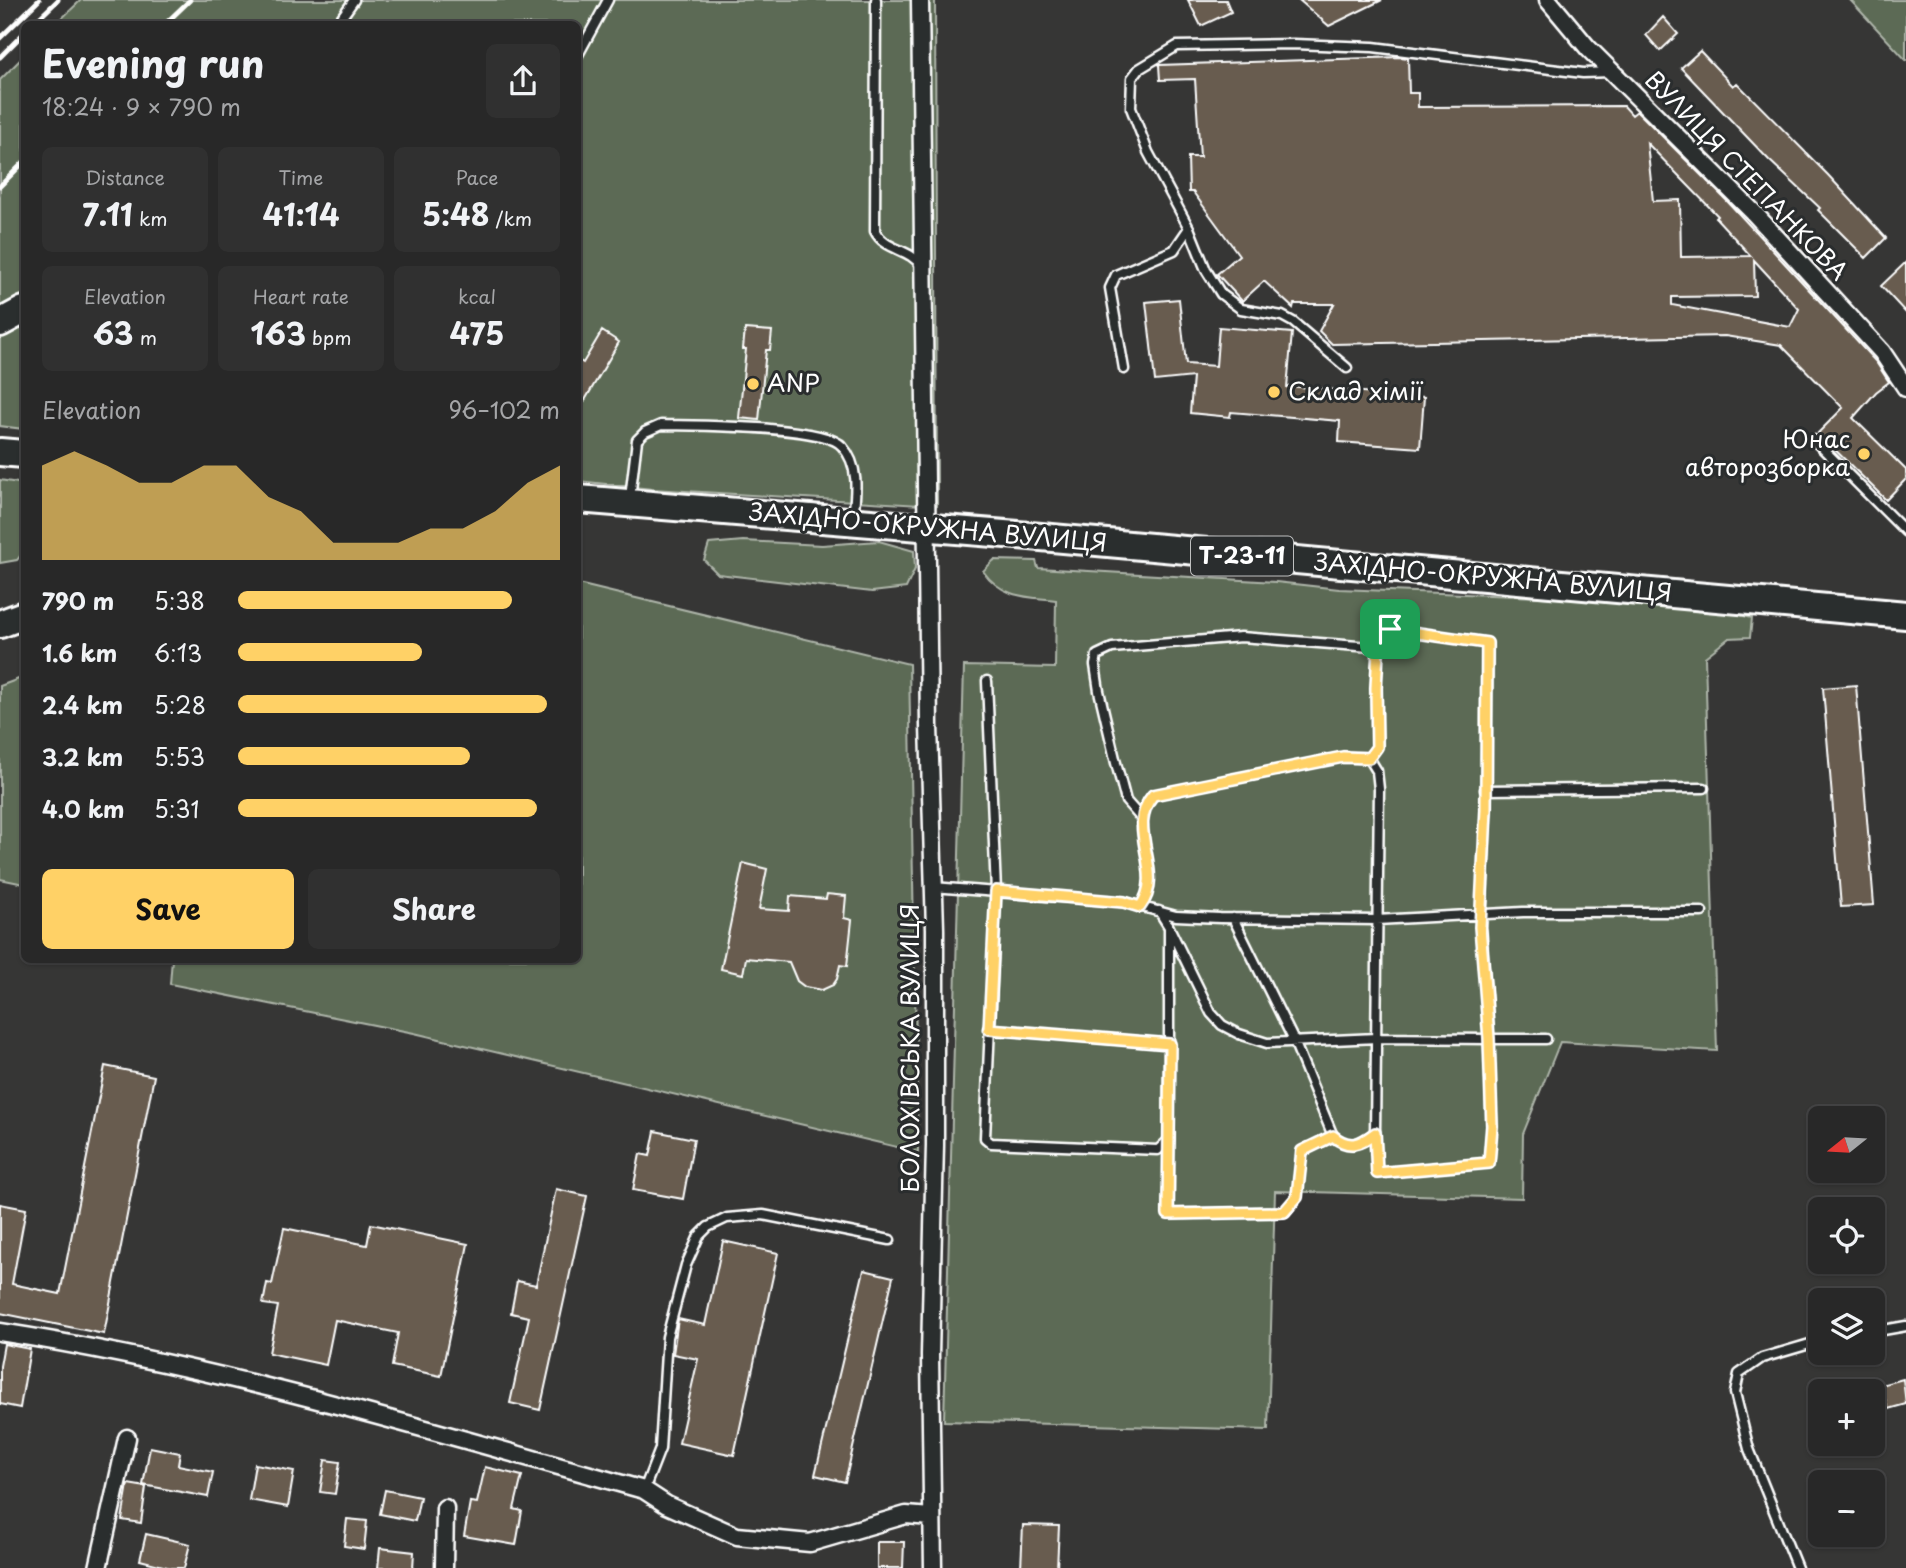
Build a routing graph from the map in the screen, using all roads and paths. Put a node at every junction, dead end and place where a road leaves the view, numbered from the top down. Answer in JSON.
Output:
{"nodes":[{"id":1,"x":354,"y":0,"type":"edge"},
{"id":2,"x":608,"y":0,"type":"edge"},
{"id":3,"x":876,"y":0,"type":"edge"},
{"id":4,"x":920,"y":0,"type":"edge"},
{"id":5,"x":1548,"y":0,"type":"edge"},
{"id":6,"x":339,"y":21,"type":"edge"},
{"id":7,"x":581,"y":50,"type":"edge"},
{"id":8,"x":1613,"y":72,"type":"junction"},
{"id":9,"x":1189,"y":228,"type":"junction"},
{"id":10,"x":925,"y":236,"type":"junction"},
{"id":11,"x":907,"y":251,"type":"junction"},
{"id":12,"x":925,"y":275,"type":"junction"},
{"id":13,"x":21,"y":301,"type":"edge"},
{"id":14,"x":21,"y":312,"type":"edge"},
{"id":15,"x":0,"y":322,"type":"edge"},
{"id":16,"x":1347,"y":368,"type":"dead end"},
{"id":17,"x":1124,"y":369,"type":"dead end"},
{"id":18,"x":1906,"y":388,"type":"edge"},
{"id":19,"x":1814,"y":440,"type":"dead end"},
{"id":20,"x":0,"y":452,"type":"edge"},
{"id":21,"x":21,"y":454,"type":"edge"},
{"id":22,"x":581,"y":499,"type":"edge"},
{"id":23,"x":630,"y":502,"type":"junction"},
{"id":24,"x":853,"y":521,"type":"junction"},
{"id":25,"x":928,"y":528,"type":"junction"},
{"id":26,"x":1906,"y":532,"type":"edge"},
{"id":27,"x":1906,"y":615,"type":"edge"},
{"id":28,"x":21,"y":616,"type":"edge"},
{"id":29,"x":0,"y":624,"type":"edge"},
{"id":30,"x":1378,"y":651,"type":"junction"},
{"id":31,"x":987,"y":681,"type":"dead end"},
{"id":32,"x":1369,"y":758,"type":"junction"},
{"id":33,"x":1704,"y":788,"type":"dead end"},
{"id":34,"x":1485,"y":790,"type":"junction"},
{"id":35,"x":1141,"y":818,"type":"junction"},
{"id":36,"x":933,"y":887,"type":"junction"},
{"id":37,"x":996,"y":891,"type":"junction"},
{"id":38,"x":1140,"y":907,"type":"junction"},
{"id":39,"x":1158,"y":911,"type":"junction"},
{"id":40,"x":1702,"y":912,"type":"dead end"},
{"id":41,"x":1482,"y":915,"type":"junction"},
{"id":42,"x":1233,"y":918,"type":"junction"},
{"id":43,"x":1377,"y":920,"type":"junction"},
{"id":44,"x":1169,"y":927,"type":"junction"},
{"id":45,"x":989,"y":1029,"type":"junction"},
{"id":46,"x":1377,"y":1038,"type":"junction"},
{"id":47,"x":1489,"y":1038,"type":"junction"},
{"id":48,"x":1546,"y":1039,"type":"dead end"},
{"id":49,"x":1294,"y":1041,"type":"junction"},
{"id":50,"x":1170,"y":1044,"type":"junction"},
{"id":51,"x":1375,"y":1133,"type":"junction"},
{"id":52,"x":1333,"y":1136,"type":"junction"},
{"id":53,"x":1169,"y":1140,"type":"junction"},
{"id":54,"x":890,"y":1240,"type":"dead end"},
{"id":55,"x":1906,"y":1326,"type":"edge"},
{"id":56,"x":1885,"y":1330,"type":"edge"},
{"id":57,"x":0,"y":1332,"type":"edge"},
{"id":58,"x":1808,"y":1345,"type":"edge"},
{"id":59,"x":127,"y":1438,"type":"dead end"},
{"id":60,"x":644,"y":1490,"type":"junction"},
{"id":61,"x":445,"y":1508,"type":"dead end"},
{"id":62,"x":931,"y":1517,"type":"junction"},
{"id":63,"x":98,"y":1568,"type":"edge"},
{"id":64,"x":444,"y":1568,"type":"edge"},
{"id":65,"x":933,"y":1568,"type":"edge"},
{"id":66,"x":1797,"y":1568,"type":"edge"}],
"edges":[{"from":1,"to":6,"type":"lane"},
{"from":2,"to":7,"type":"lane"},
{"from":3,"to":11,"type":"lane"},
{"from":4,"to":10,"type":"street","name":"БОЛОХІВСЬКА ВУЛИЦЯ"},
{"from":5,"to":8,"type":"street","name":"ВУЛИЦЯ СТЕПАНКОВА"},
{"from":8,"to":9,"type":"lane"},
{"from":8,"to":18,"type":"street","name":"ВУЛИЦЯ СТЕПАНКОВА"},
{"from":9,"to":16,"type":"lane"},
{"from":9,"to":17,"type":"lane"},
{"from":10,"to":11,"type":"lane"},
{"from":10,"to":12,"type":"street","name":"БОЛОХІВСЬКА ВУЛИЦЯ"},
{"from":11,"to":12,"type":"lane"},
{"from":12,"to":25,"type":"street","name":"БОЛОХІВСЬКА ВУЛИЦЯ"},
{"from":13,"to":15,"type":"lane"},
{"from":14,"to":15,"type":"main road"},
{"from":19,"to":26,"type":"lane"},
{"from":20,"to":21,"type":"main road"},
{"from":22,"to":23,"type":"main road","name":"ЗАХІДНО-ОКРУЖНА ВУЛИЦЯ"},
{"from":23,"to":24,"type":"main road","name":"ЗАХІДНО-ОКРУЖНА ВУЛИЦЯ"},
{"from":23,"to":24,"type":"lane"},
{"from":24,"to":25,"type":"main road","name":"ЗАХІДНО-ОКРУЖНА ВУЛИЦЯ"},
{"from":25,"to":27,"type":"main road","name":"ЗАХІДНО-ОКРУЖНА ВУЛИЦЯ","number":"Т-23-11"},
{"from":25,"to":36,"type":"street","name":"БОЛОХІВСЬКА ВУЛИЦЯ"},
{"from":28,"to":29,"type":"main road"},
{"from":30,"to":32,"type":"lane"},
{"from":30,"to":34,"type":"lane"},
{"from":30,"to":35,"type":"lane"},
{"from":31,"to":37,"type":"lane"},
{"from":32,"to":35,"type":"lane"},
{"from":32,"to":43,"type":"lane"},
{"from":33,"to":34,"type":"lane"},
{"from":34,"to":41,"type":"lane"},
{"from":35,"to":38,"type":"lane"},
{"from":36,"to":37,"type":"lane"},
{"from":36,"to":62,"type":"street","name":"БОЛОХІВСЬКА ВУЛИЦЯ"},
{"from":37,"to":38,"type":"lane"},
{"from":37,"to":45,"type":"lane"},
{"from":38,"to":39,"type":"lane"},
{"from":39,"to":42,"type":"lane"},
{"from":39,"to":44,"type":"lane"},
{"from":40,"to":41,"type":"lane"},
{"from":41,"to":43,"type":"lane"},
{"from":41,"to":47,"type":"lane"},
{"from":42,"to":43,"type":"lane"},
{"from":42,"to":49,"type":"lane"},
{"from":43,"to":46,"type":"lane"},
{"from":44,"to":49,"type":"lane"},
{"from":44,"to":50,"type":"lane"},
{"from":45,"to":50,"type":"lane"},
{"from":45,"to":53,"type":"lane"},
{"from":46,"to":47,"type":"lane"},
{"from":46,"to":49,"type":"lane"},
{"from":46,"to":51,"type":"lane"},
{"from":47,"to":48,"type":"lane"},
{"from":47,"to":51,"type":"lane"},
{"from":49,"to":52,"type":"lane"},
{"from":50,"to":53,"type":"lane"},
{"from":51,"to":52,"type":"lane"},
{"from":52,"to":53,"type":"lane"},
{"from":54,"to":60,"type":"lane"},
{"from":55,"to":56,"type":"lane"},
{"from":57,"to":60,"type":"street"},
{"from":58,"to":66,"type":"lane"},
{"from":59,"to":63,"type":"street"},
{"from":60,"to":62,"type":"street"},
{"from":61,"to":64,"type":"street"},
{"from":62,"to":65,"type":"street","name":"БОЛОХІВСЬКА ВУЛИЦЯ"}]}
